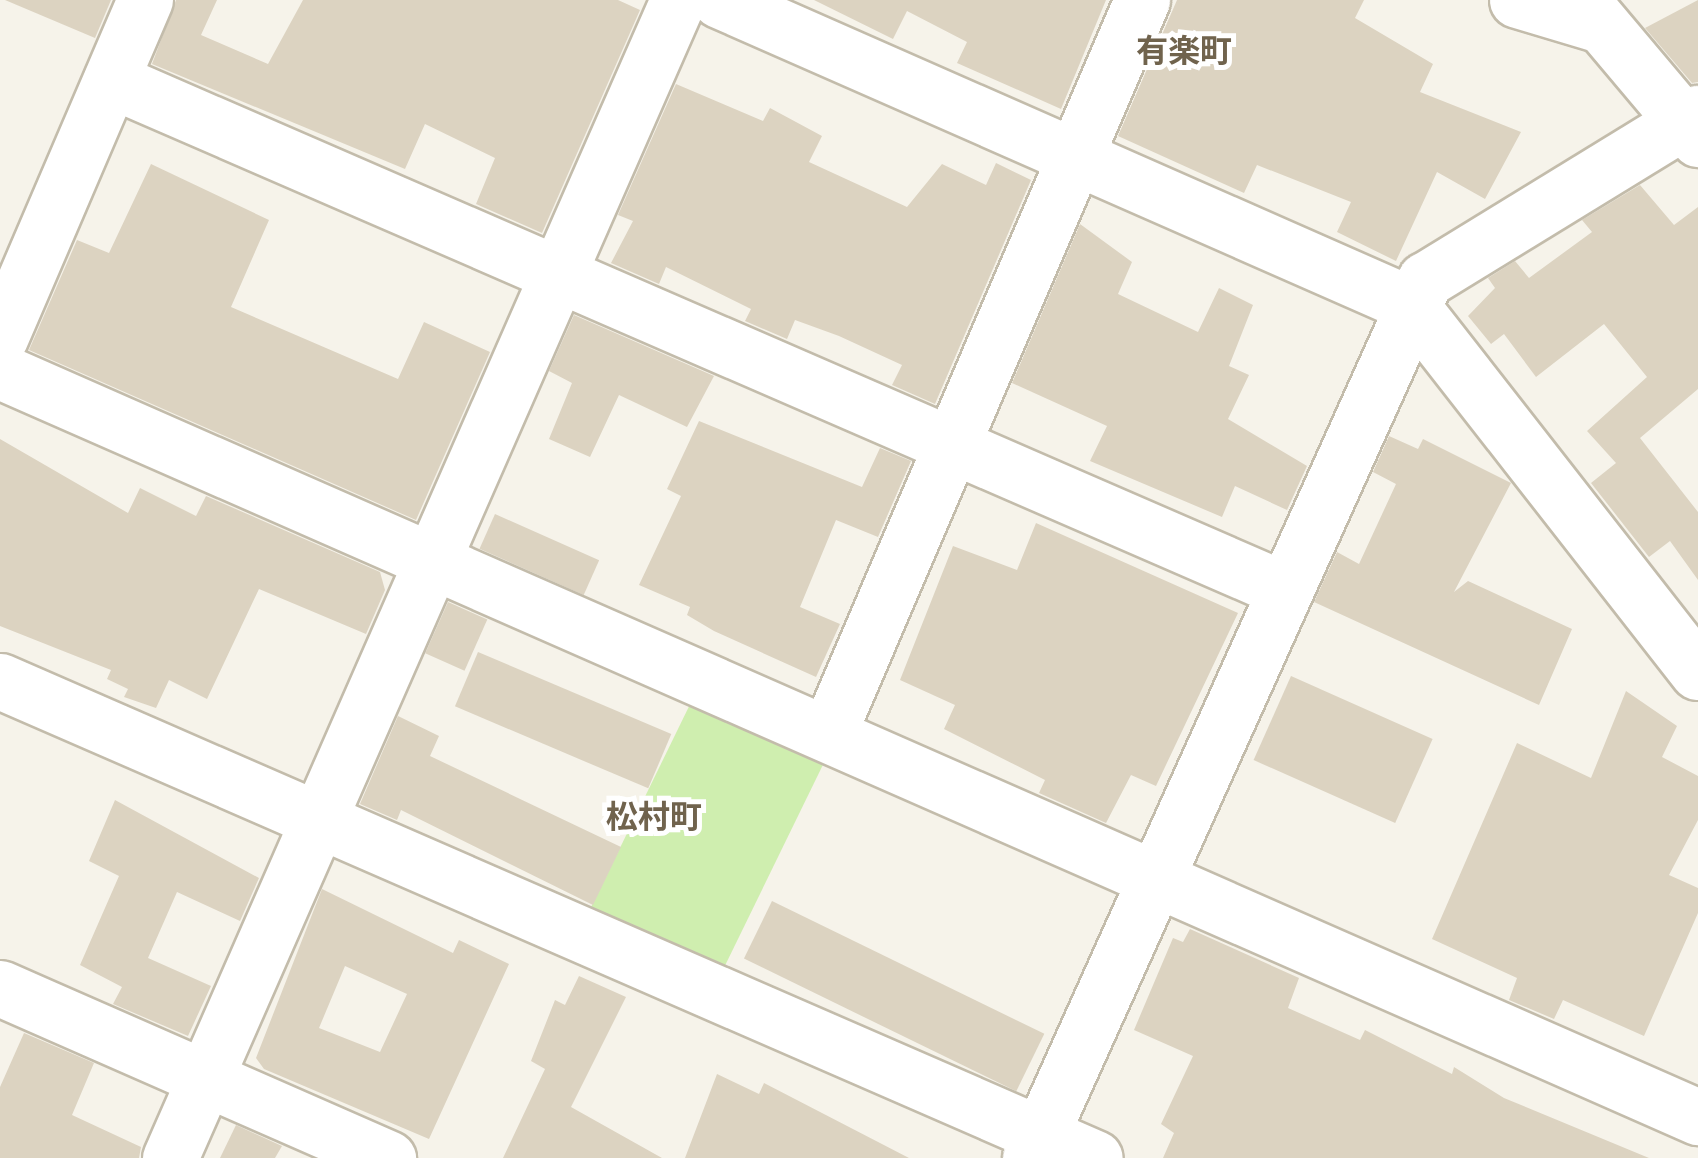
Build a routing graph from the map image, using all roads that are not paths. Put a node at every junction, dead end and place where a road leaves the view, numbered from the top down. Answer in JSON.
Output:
{"nodes":[{"id":1,"x":145,"y":0,"type":"edge"},
{"id":2,"x":678,"y":0,"type":"edge"},
{"id":3,"x":719,"y":0,"type":"edge"},
{"id":4,"x":1142,"y":0,"type":"edge"},
{"id":5,"x":1517,"y":0,"type":"edge"},
{"id":6,"x":1591,"y":13,"type":"edge"},
{"id":7,"x":111,"y":80,"type":"junction"},
{"id":8,"x":1692,"y":126,"type":"edge"},
{"id":9,"x":1075,"y":155,"type":"junction"},
{"id":10,"x":559,"y":276,"type":"junction"},
{"id":11,"x":1410,"y":304,"type":"junction"},
{"id":12,"x":0,"y":338,"type":"edge"},
{"id":13,"x":0,"y":372,"type":"edge"},
{"id":14,"x":956,"y":441,"type":"junction"},
{"id":15,"x":436,"y":562,"type":"junction"},
{"id":16,"x":1282,"y":588,"type":"junction"},
{"id":17,"x":1698,"y":672,"type":"edge"},
{"id":18,"x":0,"y":681,"type":"edge"},
{"id":19,"x":830,"y":729,"type":"junction"},
{"id":20,"x":324,"y":817,"type":"junction"},
{"id":21,"x":1151,"y":880,"type":"junction"},
{"id":22,"x":0,"y":988,"type":"edge"},
{"id":23,"x":204,"y":1078,"type":"junction"},
{"id":24,"x":1698,"y":1117,"type":"edge"},
{"id":25,"x":1035,"y":1146,"type":"edge"},
{"id":26,"x":170,"y":1158,"type":"edge"},
{"id":27,"x":388,"y":1158,"type":"edge"},
{"id":28,"x":1094,"y":1158,"type":"edge"}],
"edges":[{"from":1,"to":7,"type":"street"},
{"from":2,"to":10,"type":"street"},
{"from":3,"to":9,"type":"street"},
{"from":4,"to":9,"type":"street"},
{"from":5,"to":6,"type":"street"},
{"from":6,"to":8,"type":"street"},
{"from":7,"to":10,"type":"street"},
{"from":7,"to":12,"type":"street"},
{"from":8,"to":11,"type":"street"},
{"from":9,"to":11,"type":"street"},
{"from":9,"to":14,"type":"street"},
{"from":10,"to":14,"type":"street"},
{"from":10,"to":15,"type":"street"},
{"from":11,"to":16,"type":"street"},
{"from":11,"to":17,"type":"street"},
{"from":13,"to":15,"type":"street"},
{"from":14,"to":16,"type":"street"},
{"from":14,"to":19,"type":"street"},
{"from":15,"to":19,"type":"street"},
{"from":15,"to":20,"type":"street"},
{"from":16,"to":21,"type":"street"},
{"from":18,"to":20,"type":"street"},
{"from":19,"to":21,"type":"street"},
{"from":20,"to":23,"type":"street"},
{"from":20,"to":25,"type":"street"},
{"from":21,"to":24,"type":"street"},
{"from":21,"to":25,"type":"street"},
{"from":22,"to":23,"type":"street"},
{"from":23,"to":26,"type":"street"},
{"from":23,"to":27,"type":"street"},
{"from":25,"to":28,"type":"street"}]}
